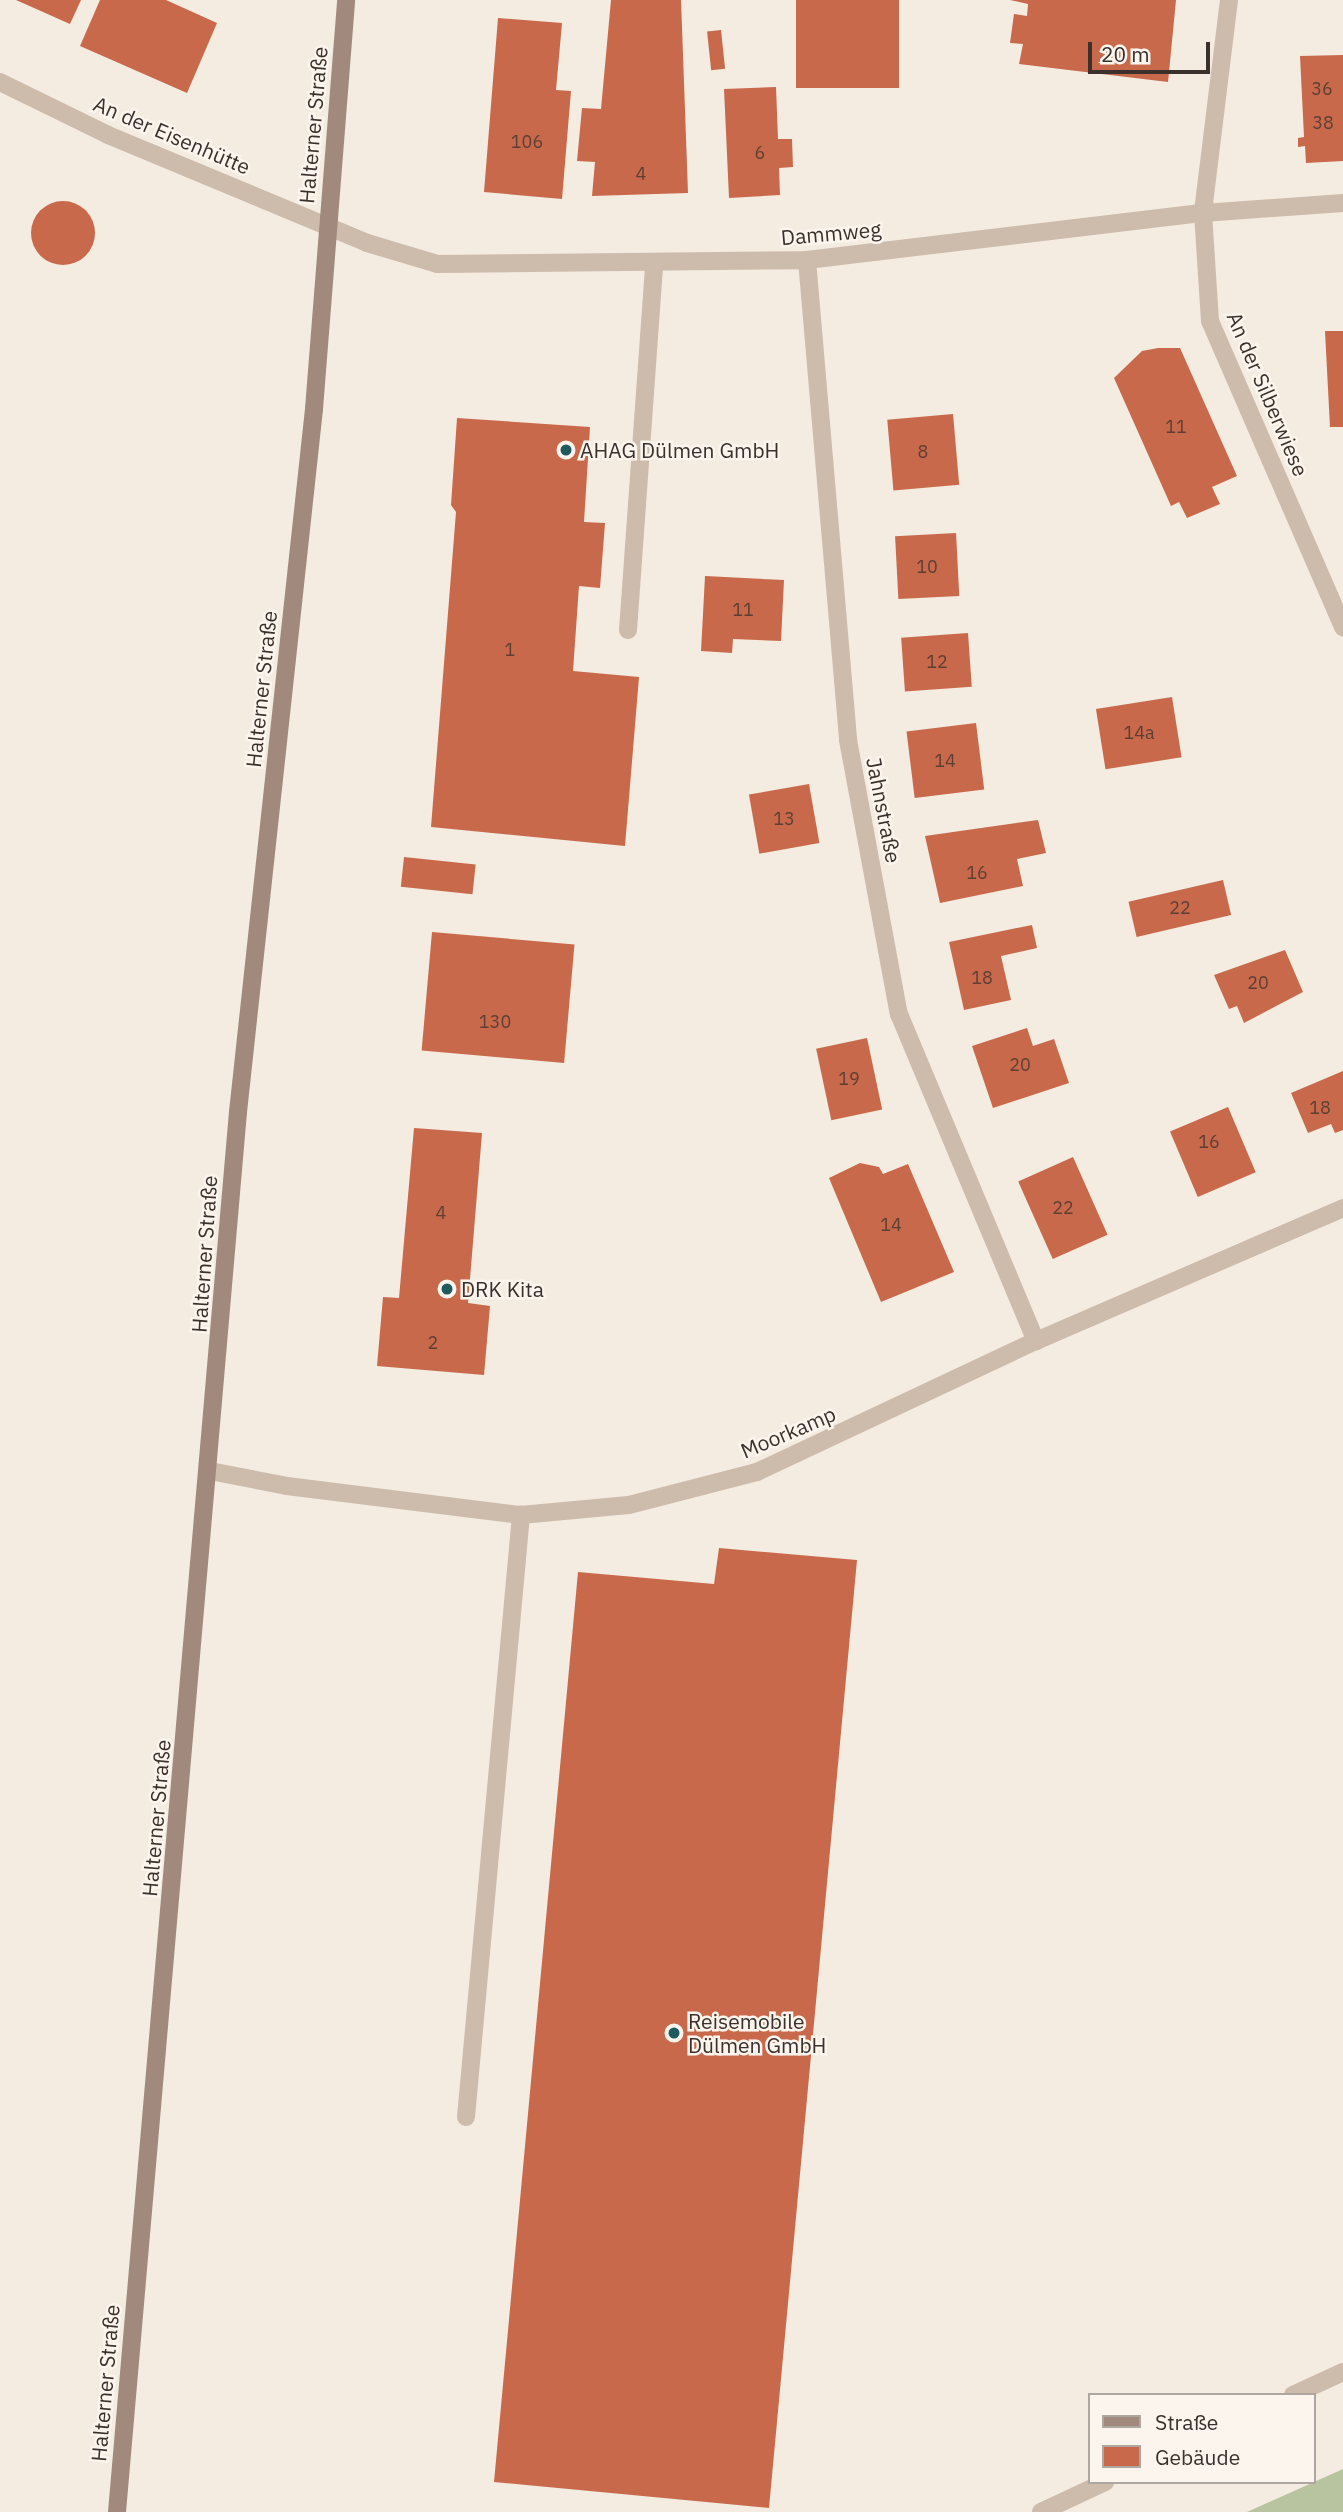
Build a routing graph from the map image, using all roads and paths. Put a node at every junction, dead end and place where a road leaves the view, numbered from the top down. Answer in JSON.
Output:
{"nodes":[{"id":1,"x":346,"y":0,"type":"edge"},
{"id":2,"x":1229,"y":0,"type":"edge"},
{"id":3,"x":0,"y":82,"type":"edge"},
{"id":4,"x":1343,"y":203,"type":"edge"},
{"id":5,"x":1202,"y":213,"type":"junction"},
{"id":6,"x":328,"y":225,"type":"junction"},
{"id":7,"x":807,"y":260,"type":"junction"},
{"id":8,"x":654,"y":264,"type":"junction"},
{"id":9,"x":1343,"y":627,"type":"edge"},
{"id":10,"x":628,"y":630,"type":"dead end"},
{"id":11,"x":1343,"y":1208,"type":"edge"},
{"id":12,"x":1036,"y":1341,"type":"junction"},
{"id":13,"x":210,"y":1471,"type":"junction"},
{"id":14,"x":522,"y":1515,"type":"junction"},
{"id":15,"x":466,"y":2117,"type":"dead end"},
{"id":16,"x":1343,"y":2372,"type":"edge"},
{"id":17,"x":1297,"y":2393,"type":"edge"},
{"id":18,"x":1101,"y":2484,"type":"edge"},
{"id":19,"x":117,"y":2512,"type":"edge"},
{"id":20,"x":1041,"y":2512,"type":"edge"}],
"edges":[{"from":1,"to":6,"type":"main road","name":"Halterner Straße"},
{"from":2,"to":5,"type":"street","name":"An der Silberwiese"},
{"from":3,"to":6,"type":"street","name":"An der Eisenhütte"},
{"from":4,"to":5,"type":"street","name":"Dammweg"},
{"from":5,"to":7,"type":"street","name":"Dammweg"},
{"from":5,"to":9,"type":"street","name":"An der Silberwiese"},
{"from":6,"to":8,"type":"street","name":"Dammweg"},
{"from":6,"to":13,"type":"main road","name":"Halterner Straße"},
{"from":7,"to":8,"type":"street","name":"Dammweg"},
{"from":7,"to":12,"type":"street","name":"Jahnstraße"},
{"from":8,"to":10,"type":"street"},
{"from":11,"to":12,"type":"street","name":"Moorkamp"},
{"from":12,"to":14,"type":"street","name":"Moorkamp"},
{"from":13,"to":14,"type":"street","name":"Moorkamp"},
{"from":13,"to":19,"type":"main road","name":"Halterner Straße"},
{"from":14,"to":15,"type":"street"},
{"from":16,"to":17,"type":"street"},
{"from":18,"to":20,"type":"street"}]}
